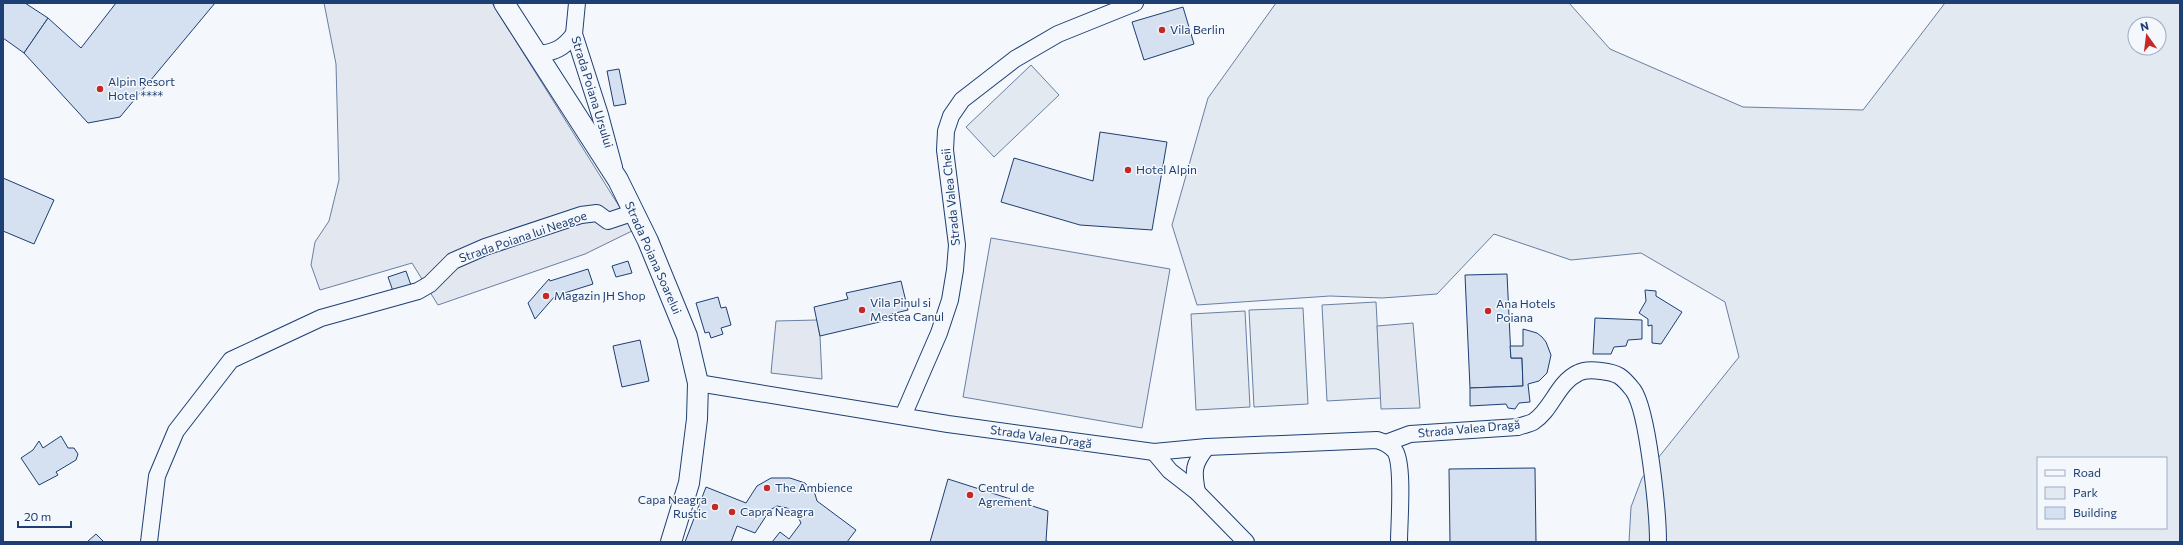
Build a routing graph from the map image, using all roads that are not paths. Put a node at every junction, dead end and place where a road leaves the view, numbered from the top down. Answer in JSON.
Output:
{"nodes":[{"id":1,"x":504,"y":3,"type":"edge"},
{"id":2,"x":577,"y":3,"type":"edge"},
{"id":3,"x":1135,"y":3,"type":"edge"},
{"id":4,"x":574,"y":34,"type":"junction"},
{"id":5,"x":537,"y":54,"type":"junction"},
{"id":6,"x":618,"y":180,"type":"junction"},
{"id":7,"x":635,"y":212,"type":"junction"},
{"id":8,"x":698,"y":383,"type":"junction"},
{"id":9,"x":903,"y":416,"type":"junction"},
{"id":10,"x":1386,"y":443,"type":"junction"},
{"id":11,"x":1207,"y":447,"type":"junction"},
{"id":12,"x":1154,"y":452,"type":"junction"},
{"id":13,"x":1197,"y":492,"type":"junction"},
{"id":14,"x":149,"y":542,"type":"edge"},
{"id":15,"x":671,"y":542,"type":"edge"},
{"id":16,"x":1246,"y":542,"type":"edge"},
{"id":17,"x":1399,"y":542,"type":"edge"},
{"id":18,"x":1658,"y":542,"type":"edge"}],
"edges":[{"from":1,"to":5,"type":"street","name":"Strada Poiana Soarelui"},
{"from":2,"to":4,"type":"street","name":"Strada Poiana Ursului"},
{"from":3,"to":9,"type":"street","name":"Strada Valea Cheii"},
{"from":4,"to":5,"type":"street"},
{"from":4,"to":6,"type":"street","name":"Strada Poiana Ursului"},
{"from":5,"to":6,"type":"street","name":"Strada Poiana Soarelui"},
{"from":6,"to":7,"type":"street","name":"Strada Poiana Soarelui"},
{"from":7,"to":8,"type":"street","name":"Strada Poiana Soarelui"},
{"from":7,"to":14,"type":"street","name":"Strada Poiana lui Neagoe"},
{"from":8,"to":9,"type":"street","name":"Strada Valea Dragă"},
{"from":8,"to":15,"type":"street","name":"Strada Poiana Soarelui"},
{"from":9,"to":12,"type":"street","name":"Strada Valea Dragă"},
{"from":10,"to":11,"type":"street","name":"Strada Valea Dragă"},
{"from":10,"to":17,"type":"street"},
{"from":10,"to":18,"type":"street","name":"Strada Valea Dragă"},
{"from":11,"to":12,"type":"street","name":"Strada Valea Dragă"},
{"from":11,"to":13,"type":"street"},
{"from":12,"to":13,"type":"street"},
{"from":13,"to":16,"type":"street"}]}
